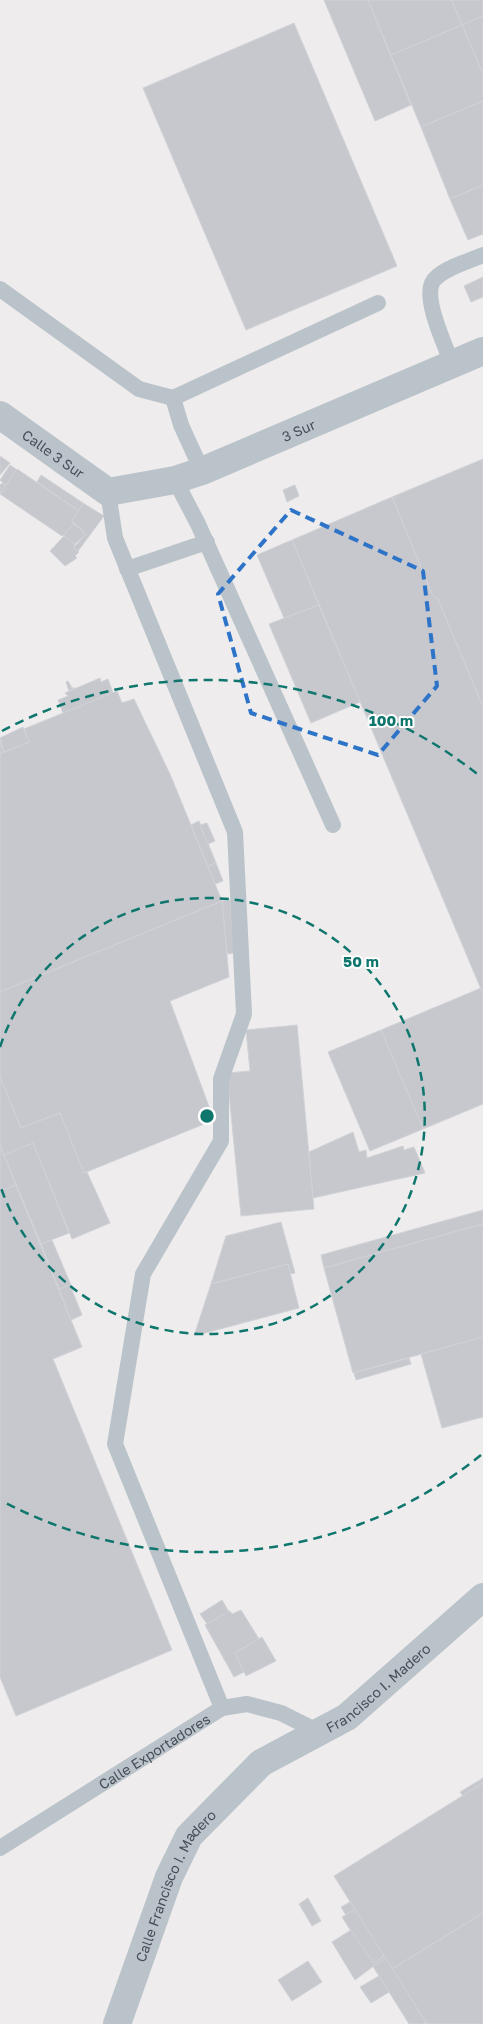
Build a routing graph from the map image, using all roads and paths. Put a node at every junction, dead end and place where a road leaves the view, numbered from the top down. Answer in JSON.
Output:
{"nodes":[{"id":1,"x":483,"y":255,"type":"edge"},
{"id":2,"x":0,"y":289,"type":"edge"},
{"id":3,"x":378,"y":303,"type":"dead end"},
{"id":4,"x":483,"y":351,"type":"edge"},
{"id":5,"x":452,"y":364,"type":"junction"},
{"id":6,"x":173,"y":398,"type":"junction"},
{"id":7,"x":0,"y":416,"type":"edge"},
{"id":8,"x":202,"y":471,"type":"junction"},
{"id":9,"x":175,"y":480,"type":"junction"},
{"id":10,"x":108,"y":492,"type":"junction"},
{"id":11,"x":207,"y":542,"type":"junction"},
{"id":12,"x":127,"y":569,"type":"junction"},
{"id":13,"x":333,"y":824,"type":"dead end"},
{"id":14,"x":483,"y":1597,"type":"edge"},
{"id":15,"x":222,"y":1708,"type":"junction"},
{"id":16,"x":319,"y":1732,"type":"junction"},
{"id":17,"x":260,"y":1763,"type":"joint"},
{"id":18,"x":0,"y":1848,"type":"edge"},
{"id":19,"x":117,"y":2024,"type":"edge"}],
"edges":[{"from":1,"to":5,"type":"lane"},
{"from":2,"to":6,"type":"lane"},
{"from":3,"to":6,"type":"lane"},
{"from":4,"to":5,"type":"street","name":"3 Sur"},
{"from":5,"to":8,"type":"street","name":"3 Sur"},
{"from":6,"to":8,"type":"lane"},
{"from":7,"to":10,"type":"street","name":"Calle 3 Sur"},
{"from":8,"to":9,"type":"street","name":"3 Sur"},
{"from":9,"to":10,"type":"street","name":"3 Sur"},
{"from":9,"to":11,"type":"lane"},
{"from":10,"to":12,"type":"lane"},
{"from":11,"to":12,"type":"lane"},
{"from":11,"to":13,"type":"lane"},
{"from":12,"to":15,"type":"lane"},
{"from":14,"to":16,"type":"street","name":"Francisco I. Madero"},
{"from":15,"to":16,"type":"lane","name":"Calle Exportadores"},
{"from":15,"to":18,"type":"lane","name":"Calle Exportadores"},
{"from":16,"to":17,"type":"street","name":"Francisco I. Madero"},
{"from":17,"to":19,"type":"street","name":"Calle Francisco I. Madero"}]}
